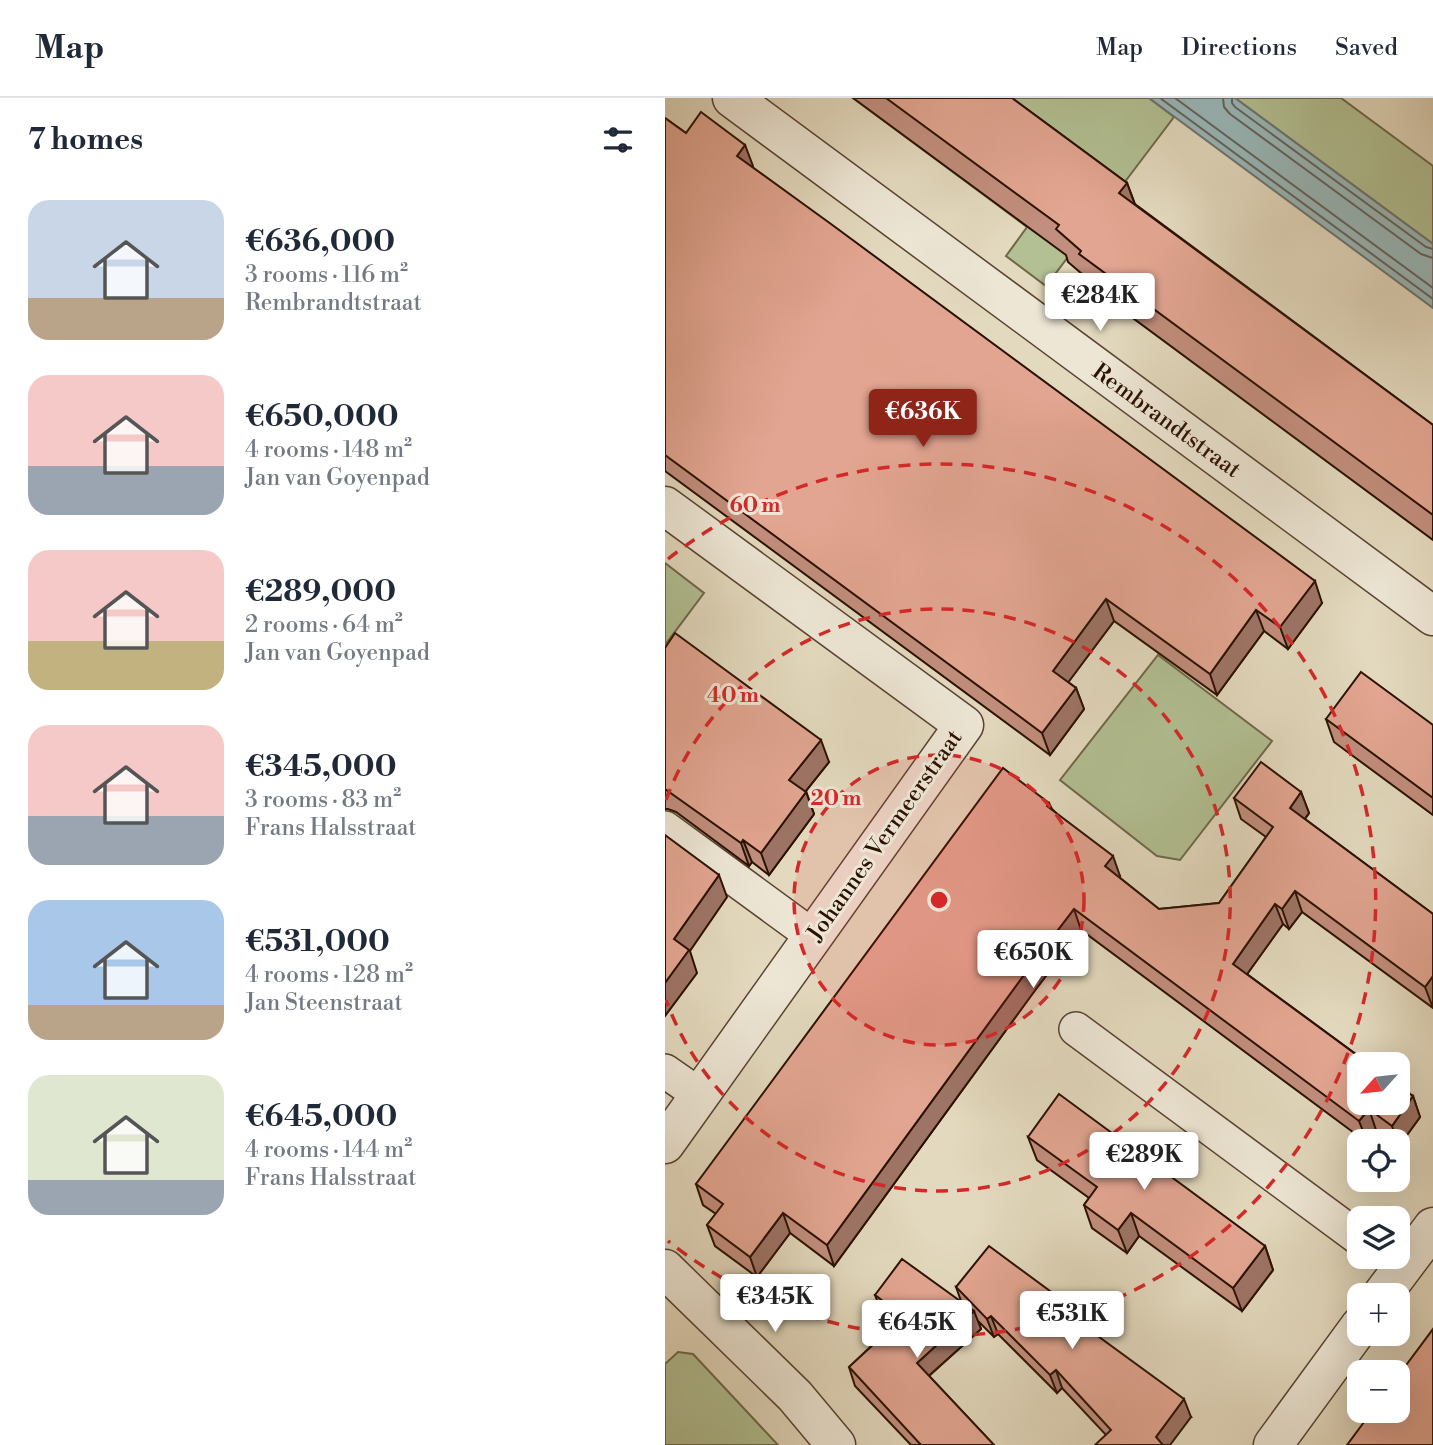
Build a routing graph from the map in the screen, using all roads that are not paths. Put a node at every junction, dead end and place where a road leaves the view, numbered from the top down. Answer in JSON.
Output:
{"nodes":[{"id":1,"x":732,"y":98,"type":"edge"},
{"id":2,"x":665,"y":506,"type":"edge"},
{"id":3,"x":1433,"y":616,"type":"edge"},
{"id":4,"x":665,"y":828,"type":"edge"},
{"id":5,"x":814,"y":937,"type":"junction"},
{"id":6,"x":1076,"y":1029,"type":"dead end"},
{"id":7,"x":665,"y":1070,"type":"edge"},
{"id":8,"x":701,"y":1096,"type":"junction"},
{"id":9,"x":665,"y":1144,"type":"edge"},
{"id":10,"x":1433,"y":1227,"type":"edge"},
{"id":11,"x":1347,"y":1229,"type":"edge"},
{"id":12,"x":665,"y":1269,"type":"edge"},
{"id":13,"x":1389,"y":1274,"type":"edge"},
{"id":14,"x":1347,"y":1344,"type":"edge"},
{"id":15,"x":836,"y":1445,"type":"edge"},
{"id":16,"x":1273,"y":1445,"type":"edge"}],
"edges":[{"from":1,"to":3,"type":"street","name":"Rembrandtstraat"},
{"from":2,"to":5,"type":"street","name":"Johannes Vermeerstraat"},
{"from":4,"to":5,"type":"street"},
{"from":5,"to":8,"type":"street","name":"Johannes Vermeerstraat"},
{"from":6,"to":11,"type":"street"},
{"from":7,"to":8,"type":"street"},
{"from":8,"to":9,"type":"street","name":"Johannes Vermeerstraat"},
{"from":10,"to":13,"type":"street"},
{"from":12,"to":15,"type":"street"},
{"from":14,"to":16,"type":"street"}]}
